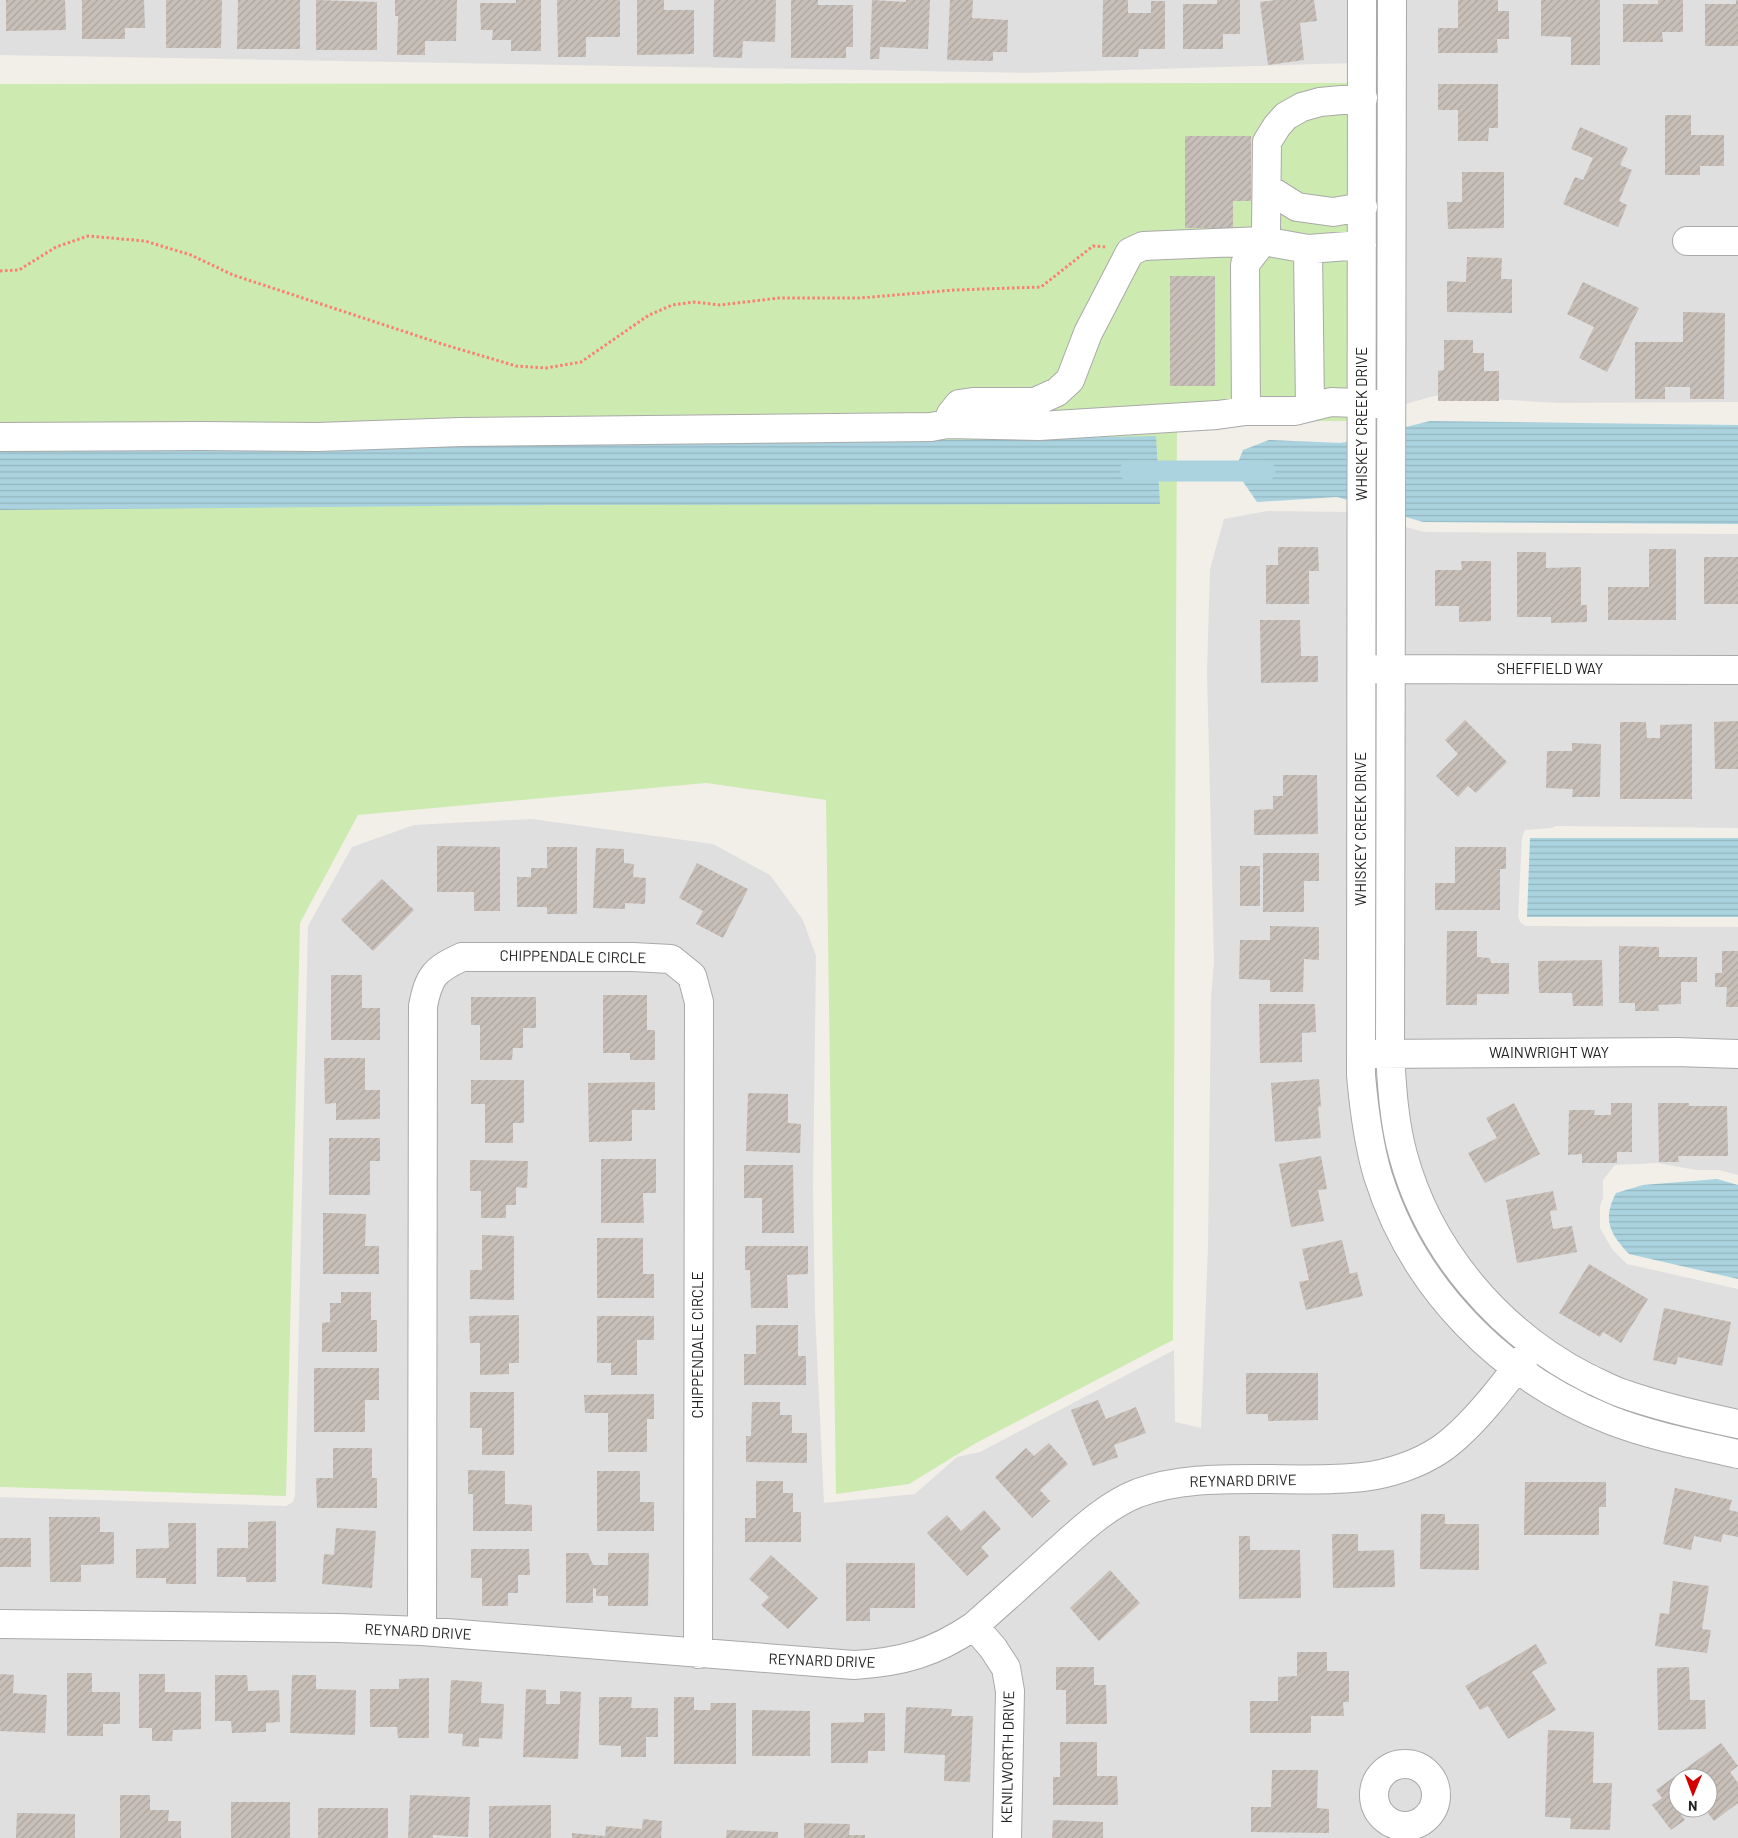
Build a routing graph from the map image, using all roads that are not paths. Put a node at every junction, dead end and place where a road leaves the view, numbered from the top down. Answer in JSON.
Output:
{"nodes":[{"id":1,"x":1362,"y":0,"type":"edge"},
{"id":2,"x":1392,"y":0,"type":"edge"},
{"id":3,"x":1363,"y":98,"type":"junction"},
{"id":4,"x":1266,"y":188,"type":"junction"},
{"id":5,"x":1362,"y":207,"type":"junction"},
{"id":6,"x":1687,"y":241,"type":"dead end"},
{"id":7,"x":1738,"y":241,"type":"edge"},
{"id":8,"x":1263,"y":242,"type":"junction"},
{"id":9,"x":1362,"y":245,"type":"junction"},
{"id":10,"x":1308,"y":249,"type":"junction"},
{"id":11,"x":1310,"y":407,"type":"junction"},
{"id":12,"x":1246,"y":411,"type":"junction"},
{"id":13,"x":1362,"y":412,"type":"junction"},
{"id":14,"x":1392,"y":412,"type":"junction"},
{"id":15,"x":947,"y":424,"type":"junction"},
{"id":16,"x":0,"y":437,"type":"edge"},
{"id":17,"x":1391,"y":668,"type":"junction"},
{"id":18,"x":1362,"y":669,"type":"junction"},
{"id":19,"x":1738,"y":670,"type":"edge"},
{"id":20,"x":1361,"y":1054,"type":"junction"},
{"id":21,"x":1390,"y":1054,"type":"junction"},
{"id":22,"x":1738,"y":1054,"type":"edge"},
{"id":23,"x":1534,"y":1345,"type":"junction"},
{"id":24,"x":1516,"y":1369,"type":"junction"},
{"id":25,"x":1738,"y":1424,"type":"edge"},
{"id":26,"x":1738,"y":1454,"type":"edge"},
{"id":27,"x":0,"y":1624,"type":"edge"},
{"id":28,"x":974,"y":1626,"type":"junction"},
{"id":29,"x":422,"y":1631,"type":"junction"},
{"id":30,"x":698,"y":1654,"type":"junction"},
{"id":31,"x":1007,"y":1838,"type":"edge"}],
"edges":[{"from":1,"to":3,"type":"street","name":"WHISKEY CREEK DRIVE"},
{"from":2,"to":14,"type":"street","name":"WHISKEY CREEK DRIVE"},
{"from":3,"to":4,"type":"street"},
{"from":3,"to":5,"type":"street","name":"WHISKEY CREEK DRIVE"},
{"from":4,"to":5,"type":"street"},
{"from":4,"to":8,"type":"street"},
{"from":5,"to":9,"type":"street","name":"WHISKEY CREEK DRIVE"},
{"from":6,"to":7,"type":"street"},
{"from":8,"to":10,"type":"street"},
{"from":8,"to":12,"type":"street"},
{"from":8,"to":15,"type":"street"},
{"from":9,"to":10,"type":"street"},
{"from":9,"to":13,"type":"street","name":"WHISKEY CREEK DRIVE"},
{"from":10,"to":11,"type":"street"},
{"from":11,"to":12,"type":"street"},
{"from":11,"to":13,"type":"street"},
{"from":12,"to":15,"type":"street"},
{"from":13,"to":14,"type":"street"},
{"from":13,"to":18,"type":"street","name":"WHISKEY CREEK DRIVE"},
{"from":14,"to":17,"type":"street","name":"WHISKEY CREEK DRIVE"},
{"from":15,"to":16,"type":"street"},
{"from":17,"to":18,"type":"street","name":"SHEFFIELD WAY"},
{"from":17,"to":19,"type":"street","name":"SHEFFIELD WAY"},
{"from":17,"to":21,"type":"street","name":"WHISKEY CREEK DRIVE"},
{"from":18,"to":20,"type":"street","name":"WHISKEY CREEK DRIVE"},
{"from":20,"to":21,"type":"street","name":"WAINWRIGHT WAY"},
{"from":20,"to":24,"type":"street","name":"WHISKEY CREEK DRIVE"},
{"from":21,"to":22,"type":"street","name":"WAINWRIGHT WAY"},
{"from":21,"to":23,"type":"street","name":"WHISKEY CREEK DRIVE"},
{"from":23,"to":24,"type":"street","name":"REYNARD DRIVE"},
{"from":23,"to":25,"type":"street","name":"WHISKEY CREEK DRIVE"},
{"from":24,"to":26,"type":"street","name":"WHISKEY CREEK DRIVE"},
{"from":24,"to":28,"type":"street","name":"REYNARD DRIVE"},
{"from":27,"to":29,"type":"street","name":"REYNARD DRIVE"},
{"from":28,"to":30,"type":"street","name":"REYNARD DRIVE"},
{"from":28,"to":31,"type":"street","name":"KENILWORTH DRIVE"},
{"from":29,"to":30,"type":"street","name":"REYNARD DRIVE"},
{"from":29,"to":30,"type":"street","name":"CHIPPENDALE CIRCLE"}]}
